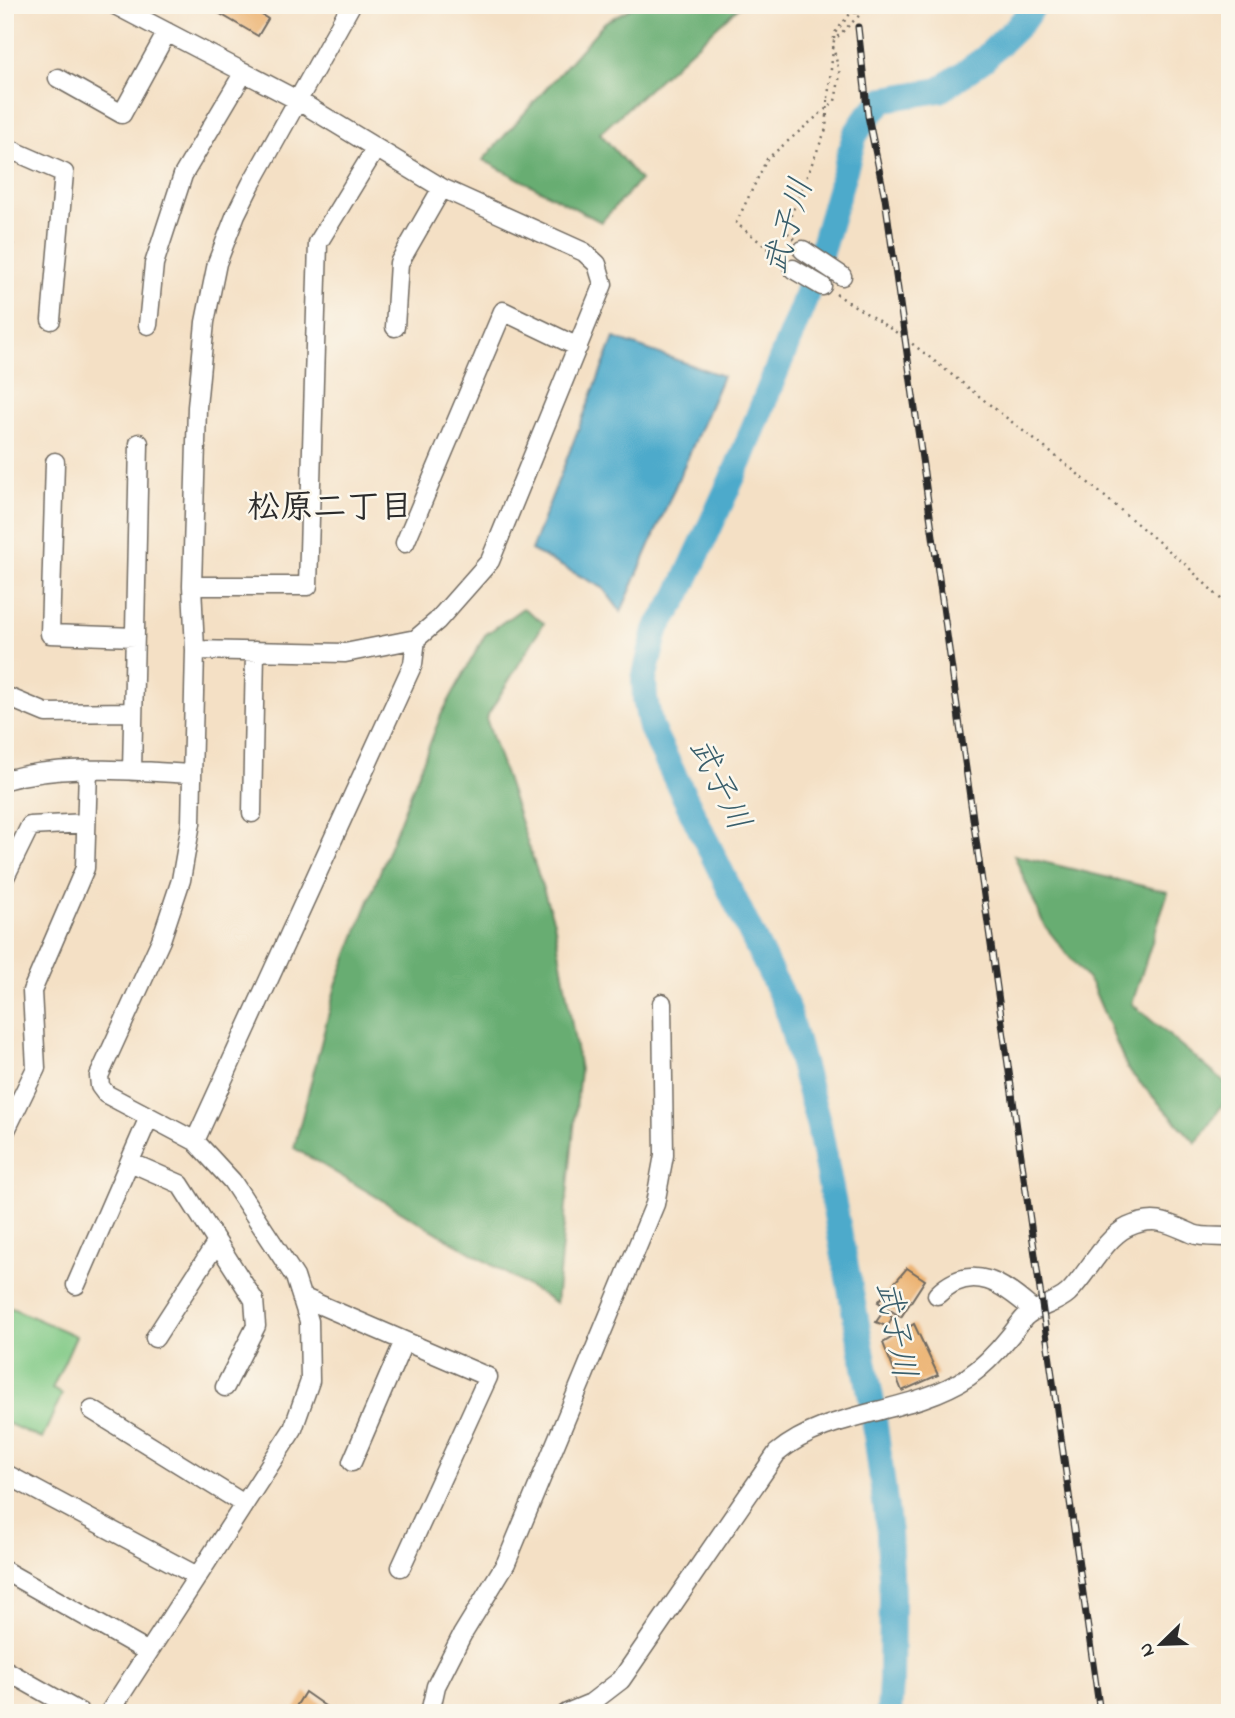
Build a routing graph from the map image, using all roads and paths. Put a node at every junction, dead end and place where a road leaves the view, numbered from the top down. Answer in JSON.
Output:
{"nodes":[{"id":1,"x":115,"y":5,"type":"edge"},
{"id":2,"x":351,"y":5,"type":"edge"},
{"id":3,"x":857,"y":5,"type":"edge"},
{"id":4,"x":870,"y":5,"type":"edge"},
{"id":5,"x":167,"y":32,"type":"junction"},
{"id":6,"x":244,"y":72,"type":"junction"},
{"id":7,"x":58,"y":78,"type":"dead end"},
{"id":8,"x":297,"y":100,"type":"junction"},
{"id":9,"x":5,"y":147,"type":"edge"},
{"id":10,"x":376,"y":148,"type":"junction"},
{"id":11,"x":442,"y":188,"type":"junction"},
{"id":12,"x":5,"y":243,"type":"edge"},
{"id":13,"x":803,"y":250,"type":"joint"},
{"id":14,"x":793,"y":269,"type":"joint"},
{"id":15,"x":842,"y":276,"type":"dead end"},
{"id":16,"x":822,"y":286,"type":"joint"},
{"id":17,"x":5,"y":292,"type":"edge"},
{"id":18,"x":51,"y":320,"type":"dead end"},
{"id":19,"x":148,"y":325,"type":"dead end"},
{"id":20,"x":395,"y":327,"type":"dead end"},
{"id":21,"x":578,"y":346,"type":"junction"},
{"id":22,"x":139,"y":443,"type":"dead end"},
{"id":23,"x":55,"y":462,"type":"dead end"},
{"id":24,"x":405,"y":542,"type":"dead end"},
{"id":25,"x":192,"y":586,"type":"junction"},
{"id":26,"x":1230,"y":608,"type":"edge"},
{"id":27,"x":135,"y":637,"type":"junction"},
{"id":28,"x":416,"y":639,"type":"junction"},
{"id":29,"x":195,"y":650,"type":"junction"},
{"id":30,"x":255,"y":651,"type":"junction"},
{"id":31,"x":10,"y":698,"type":"dead end"},
{"id":32,"x":133,"y":712,"type":"junction"},
{"id":33,"x":88,"y":769,"type":"junction"},
{"id":34,"x":132,"y":771,"type":"junction"},
{"id":35,"x":191,"y":774,"type":"junction"},
{"id":36,"x":5,"y":780,"type":"edge"},
{"id":37,"x":252,"y":813,"type":"dead end"},
{"id":38,"x":86,"y":823,"type":"junction"},
{"id":39,"x":5,"y":877,"type":"edge"},
{"id":40,"x":662,"y":1003,"type":"dead end"},
{"id":41,"x":149,"y":1117,"type":"junction"},
{"id":42,"x":5,"y":1132,"type":"edge"},
{"id":43,"x":195,"y":1141,"type":"junction"},
{"id":44,"x":130,"y":1162,"type":"junction"},
{"id":45,"x":1230,"y":1237,"type":"edge"},
{"id":46,"x":217,"y":1242,"type":"junction"},
{"id":47,"x":76,"y":1285,"type":"dead end"},
{"id":48,"x":937,"y":1294,"type":"dead end"},
{"id":49,"x":302,"y":1297,"type":"junction"},
{"id":50,"x":1034,"y":1311,"type":"junction"},
{"id":51,"x":155,"y":1338,"type":"dead end"},
{"id":52,"x":404,"y":1341,"type":"junction"},
{"id":53,"x":225,"y":1387,"type":"dead end"},
{"id":54,"x":92,"y":1410,"type":"dead end"},
{"id":55,"x":352,"y":1462,"type":"dead end"},
{"id":56,"x":6,"y":1474,"type":"edge"},
{"id":57,"x":244,"y":1504,"type":"junction"},
{"id":58,"x":401,"y":1566,"type":"dead end"},
{"id":59,"x":5,"y":1571,"type":"edge"},
{"id":60,"x":197,"y":1576,"type":"junction"},
{"id":61,"x":148,"y":1652,"type":"junction"},
{"id":62,"x":5,"y":1670,"type":"edge"},
{"id":63,"x":81,"y":1713,"type":"edge"},
{"id":64,"x":109,"y":1713,"type":"edge"},
{"id":65,"x":430,"y":1713,"type":"edge"},
{"id":66,"x":567,"y":1713,"type":"edge"}],
"edges":[{"from":1,"to":5,"type":"street"},
{"from":2,"to":8,"type":"street"},
{"from":3,"to":14,"type":"path","bridge":true},
{"from":4,"to":13,"type":"path","bridge":true},
{"from":5,"to":6,"type":"street"},
{"from":5,"to":7,"type":"street"},
{"from":6,"to":8,"type":"street"},
{"from":6,"to":19,"type":"street"},
{"from":8,"to":10,"type":"street"},
{"from":8,"to":25,"type":"street"},
{"from":9,"to":18,"type":"street"},
{"from":10,"to":11,"type":"street"},
{"from":10,"to":25,"type":"street"},
{"from":11,"to":20,"type":"street"},
{"from":11,"to":21,"type":"street"},
{"from":12,"to":17,"type":"path"},
{"from":13,"to":15,"type":"street"},
{"from":14,"to":16,"type":"street"},
{"from":16,"to":26,"type":"path"},
{"from":21,"to":24,"type":"street"},
{"from":21,"to":28,"type":"street"},
{"from":22,"to":27,"type":"street"},
{"from":23,"to":27,"type":"street"},
{"from":25,"to":29,"type":"street"},
{"from":27,"to":32,"type":"street"},
{"from":28,"to":30,"type":"street"},
{"from":28,"to":43,"type":"street"},
{"from":29,"to":30,"type":"street"},
{"from":29,"to":35,"type":"street"},
{"from":30,"to":37,"type":"street"},
{"from":31,"to":32,"type":"street"},
{"from":32,"to":34,"type":"street"},
{"from":33,"to":34,"type":"street"},
{"from":33,"to":36,"type":"street"},
{"from":33,"to":38,"type":"street"},
{"from":34,"to":35,"type":"street"},
{"from":35,"to":41,"type":"street"},
{"from":38,"to":39,"type":"street"},
{"from":38,"to":42,"type":"street"},
{"from":40,"to":65,"type":"street"},
{"from":41,"to":43,"type":"street"},
{"from":41,"to":44,"type":"street"},
{"from":43,"to":49,"type":"street"},
{"from":44,"to":46,"type":"street"},
{"from":44,"to":47,"type":"street"},
{"from":45,"to":50,"type":"street"},
{"from":46,"to":51,"type":"street"},
{"from":46,"to":53,"type":"street"},
{"from":48,"to":50,"type":"street"},
{"from":49,"to":52,"type":"street"},
{"from":49,"to":57,"type":"street"},
{"from":50,"to":66,"type":"street"},
{"from":52,"to":55,"type":"street"},
{"from":52,"to":58,"type":"street"},
{"from":54,"to":57,"type":"street"},
{"from":56,"to":60,"type":"street"},
{"from":57,"to":60,"type":"street"},
{"from":59,"to":61,"type":"street"},
{"from":60,"to":61,"type":"street"},
{"from":61,"to":64,"type":"street"},
{"from":62,"to":63,"type":"street"}]}
